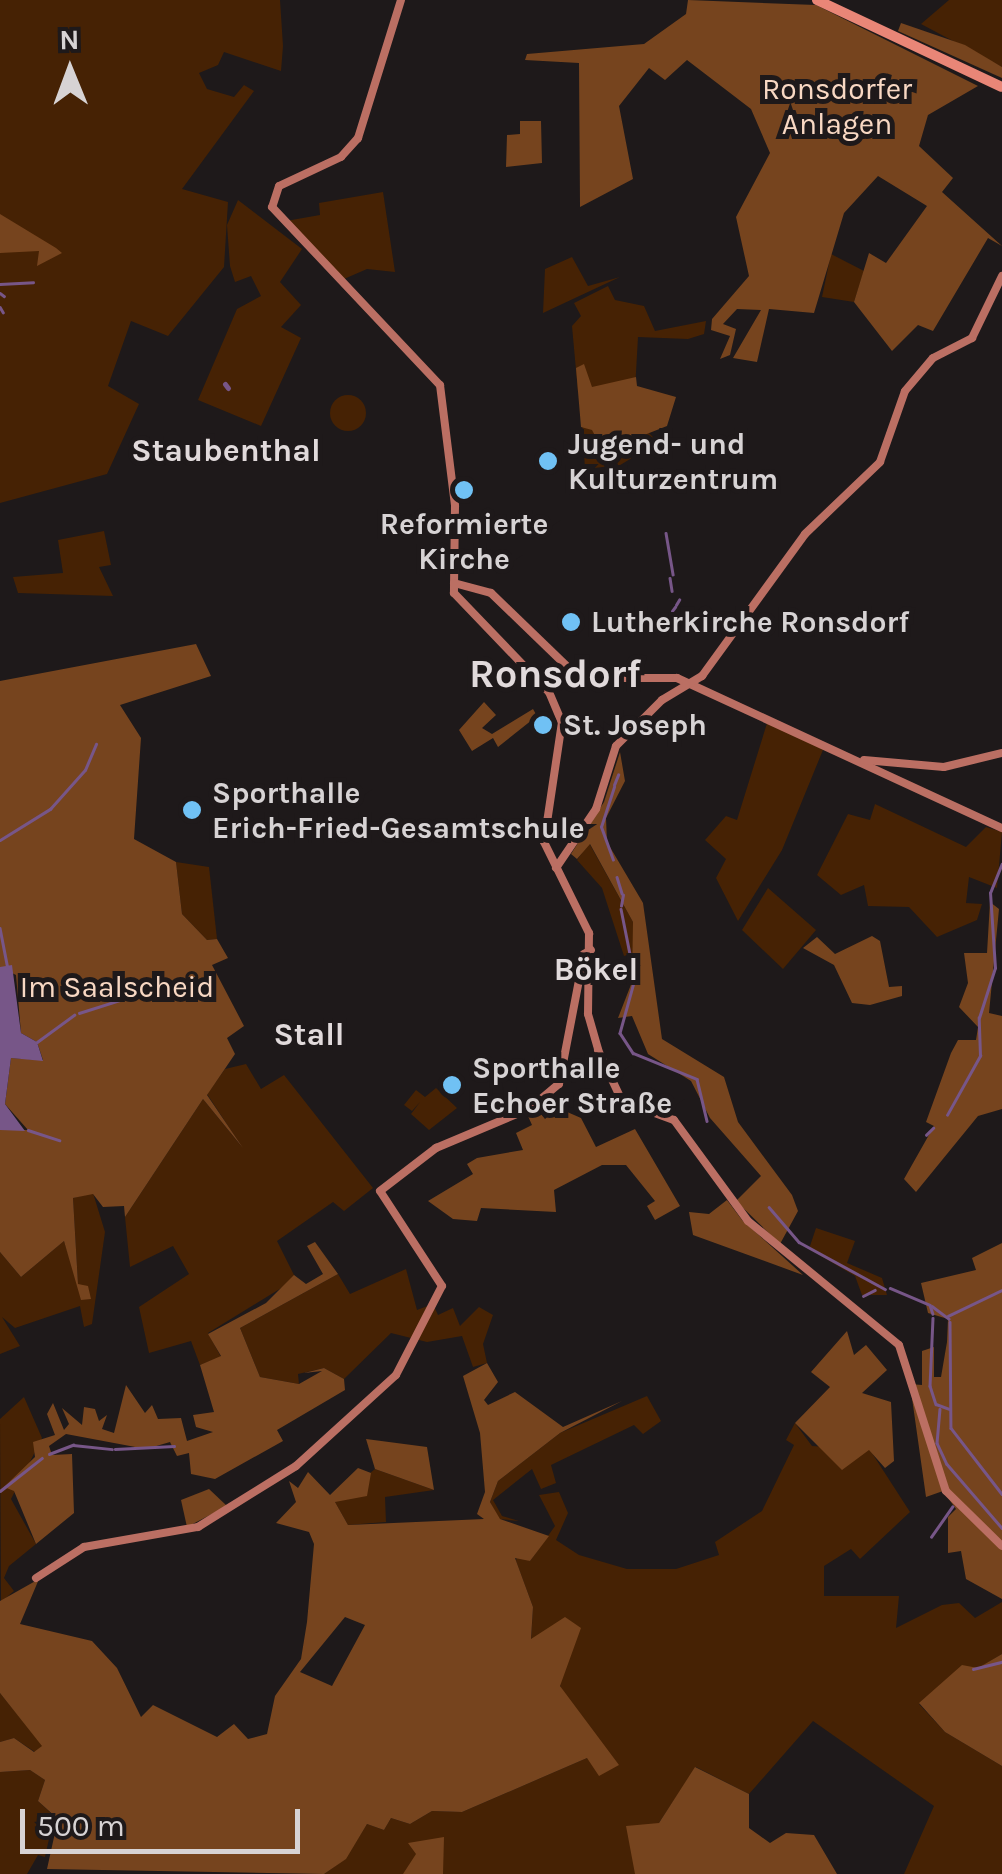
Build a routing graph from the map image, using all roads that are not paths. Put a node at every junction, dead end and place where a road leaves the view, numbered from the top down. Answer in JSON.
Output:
{"nodes":[{"id":1,"x":401,"y":0,"type":"edge"},
{"id":2,"x":817,"y":0,"type":"edge"},
{"id":3,"x":1002,"y":85,"type":"edge"},
{"id":4,"x":1002,"y":276,"type":"edge"},
{"id":5,"x":454,"y":588,"type":"junction"},
{"id":6,"x":702,"y":676,"type":"junction"},
{"id":7,"x":691,"y":684,"type":"junction"},
{"id":8,"x":702,"y":688,"type":"junction"},
{"id":9,"x":1002,"y":753,"type":"edge"},
{"id":10,"x":859,"y":759,"type":"junction"},
{"id":11,"x":1002,"y":828,"type":"edge"},
{"id":12,"x":556,"y":868,"type":"junction"},
{"id":13,"x":591,"y":950,"type":"junction"},
{"id":14,"x":1002,"y":1546,"type":"edge"},
{"id":15,"x":36,"y":1578,"type":"dead end"}],
"edges":[{"from":1,"to":5,"type":"main road"},
{"from":2,"to":3,"type":"main road"},
{"from":4,"to":6,"type":"main road"},
{"from":5,"to":7,"type":"main road"},
{"from":5,"to":12,"type":"main road"},
{"from":6,"to":7,"type":"main road"},
{"from":6,"to":8,"type":"main road"},
{"from":7,"to":8,"type":"main road"},
{"from":7,"to":12,"type":"main road"},
{"from":8,"to":10,"type":"main road"},
{"from":9,"to":10,"type":"main road"},
{"from":10,"to":11,"type":"main road"},
{"from":12,"to":13,"type":"main road"},
{"from":13,"to":14,"type":"main road"},
{"from":13,"to":15,"type":"main road"}]}
